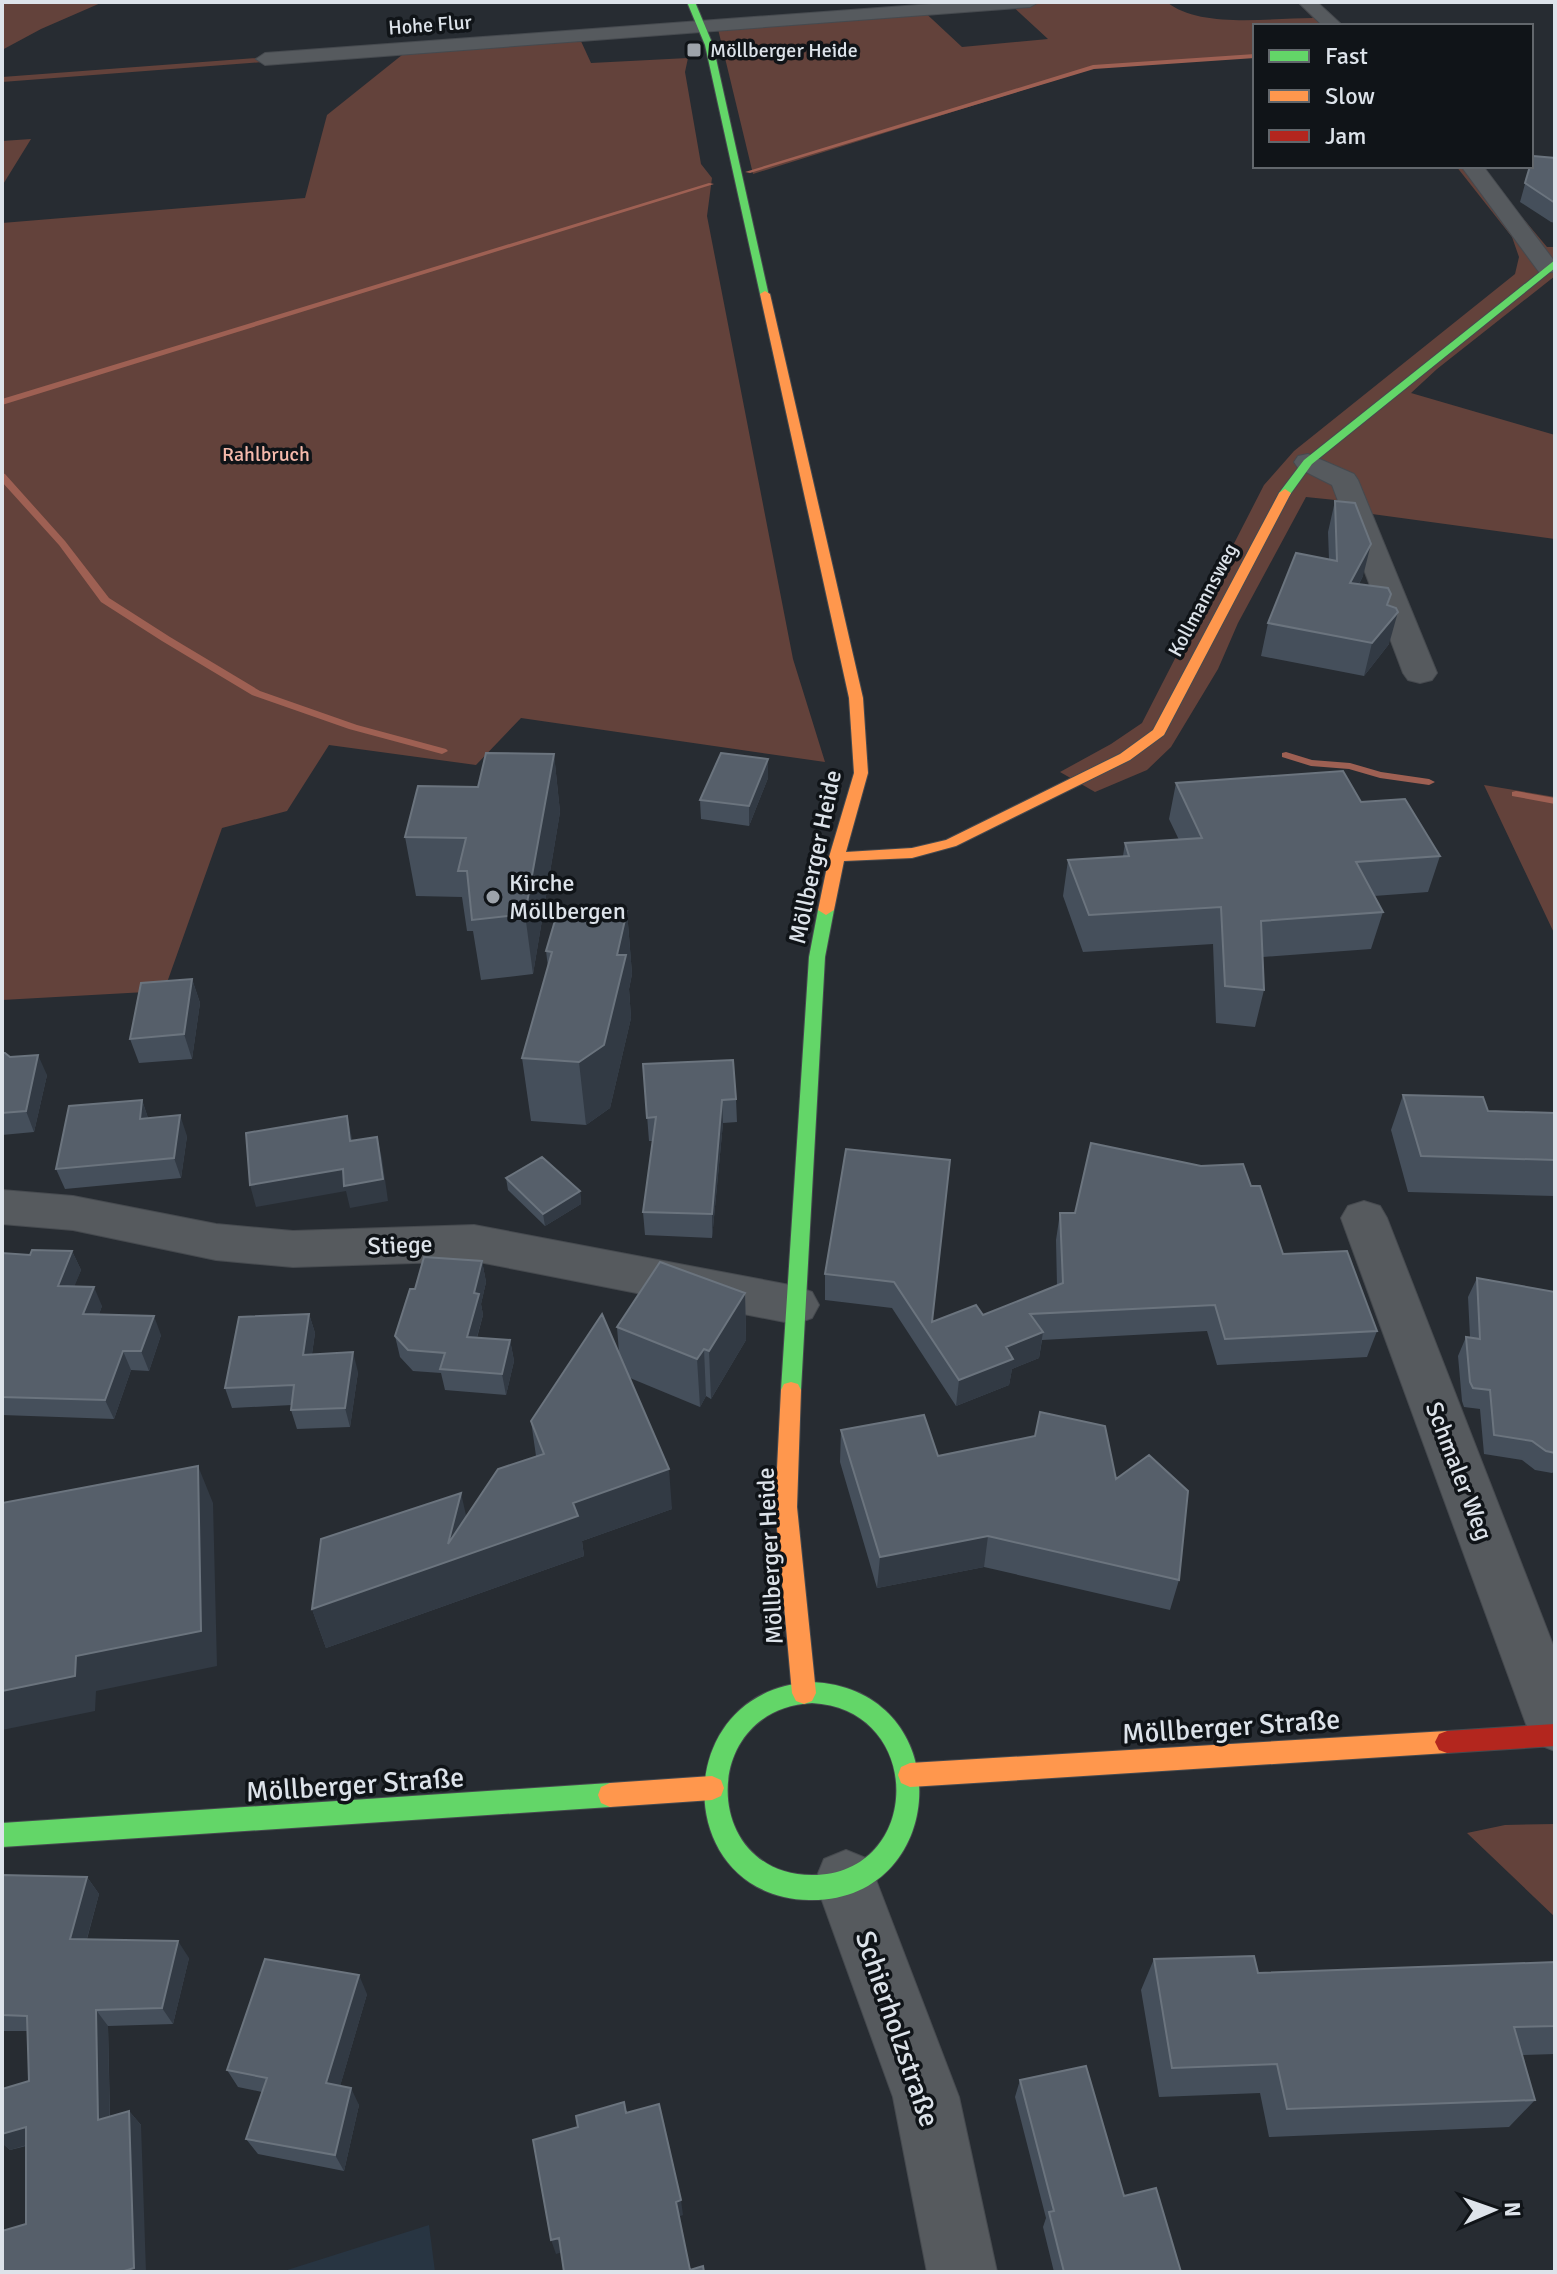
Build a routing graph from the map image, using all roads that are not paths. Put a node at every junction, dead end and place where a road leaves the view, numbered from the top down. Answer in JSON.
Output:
{"nodes":[{"id":1,"x":691,"y":2,"type":"edge"},
{"id":2,"x":1030,"y":2,"type":"edge"},
{"id":3,"x":1307,"y":2,"type":"edge"},
{"id":4,"x":1332,"y":24,"type":"edge"},
{"id":5,"x":703,"y":27,"type":"junction"},
{"id":6,"x":265,"y":59,"type":"dead end"},
{"id":7,"x":1474,"y":168,"type":"edge"},
{"id":8,"x":1551,"y":265,"type":"edge"},
{"id":9,"x":1308,"y":462,"type":"junction"},
{"id":10,"x":1420,"y":673,"type":"dead end"},
{"id":11,"x":837,"y":857,"type":"junction"},
{"id":12,"x":2,"y":1207,"type":"edge"},
{"id":13,"x":1364,"y":1218,"type":"dead end"},
{"id":14,"x":795,"y":1305,"type":"junction"},
{"id":15,"x":804,"y":1693,"type":"junction"},
{"id":16,"x":1555,"y":1724,"type":"edge"},
{"id":17,"x":1555,"y":1735,"type":"edge"},
{"id":18,"x":910,"y":1775,"type":"junction"},
{"id":19,"x":712,"y":1788,"type":"junction"},
{"id":20,"x":2,"y":1835,"type":"edge"},
{"id":21,"x":846,"y":1881,"type":"junction"},
{"id":22,"x":962,"y":2272,"type":"edge"}],
"edges":[{"from":1,"to":5,"type":"street","name":"Möllberger Heide"},
{"from":2,"to":5,"type":"street","name":"Hohe Flur"},
{"from":3,"to":4,"type":"street"},
{"from":5,"to":6,"type":"street","name":"Hohe Flur"},
{"from":5,"to":11,"type":"street","name":"Möllberger Heide"},
{"from":7,"to":8,"type":"street"},
{"from":8,"to":9,"type":"street","name":"Kollmannsweg"},
{"from":9,"to":10,"type":"street"},
{"from":9,"to":11,"type":"street","name":"Kollmannsweg"},
{"from":11,"to":14,"type":"street","name":"Möllberger Heide"},
{"from":12,"to":14,"type":"street","name":"Stiege"},
{"from":13,"to":16,"type":"street","name":"Schmaler Weg"},
{"from":14,"to":15,"type":"street","name":"Möllberger Heide"},
{"from":15,"to":18,"type":"street"},
{"from":15,"to":19,"type":"street"},
{"from":17,"to":18,"type":"street","name":"Möllberger Straße"},
{"from":18,"to":21,"type":"street"},
{"from":19,"to":20,"type":"street","name":"Möllberger Straße"},
{"from":19,"to":21,"type":"street"},
{"from":21,"to":22,"type":"street","name":"Schierholzstraße"}]}
